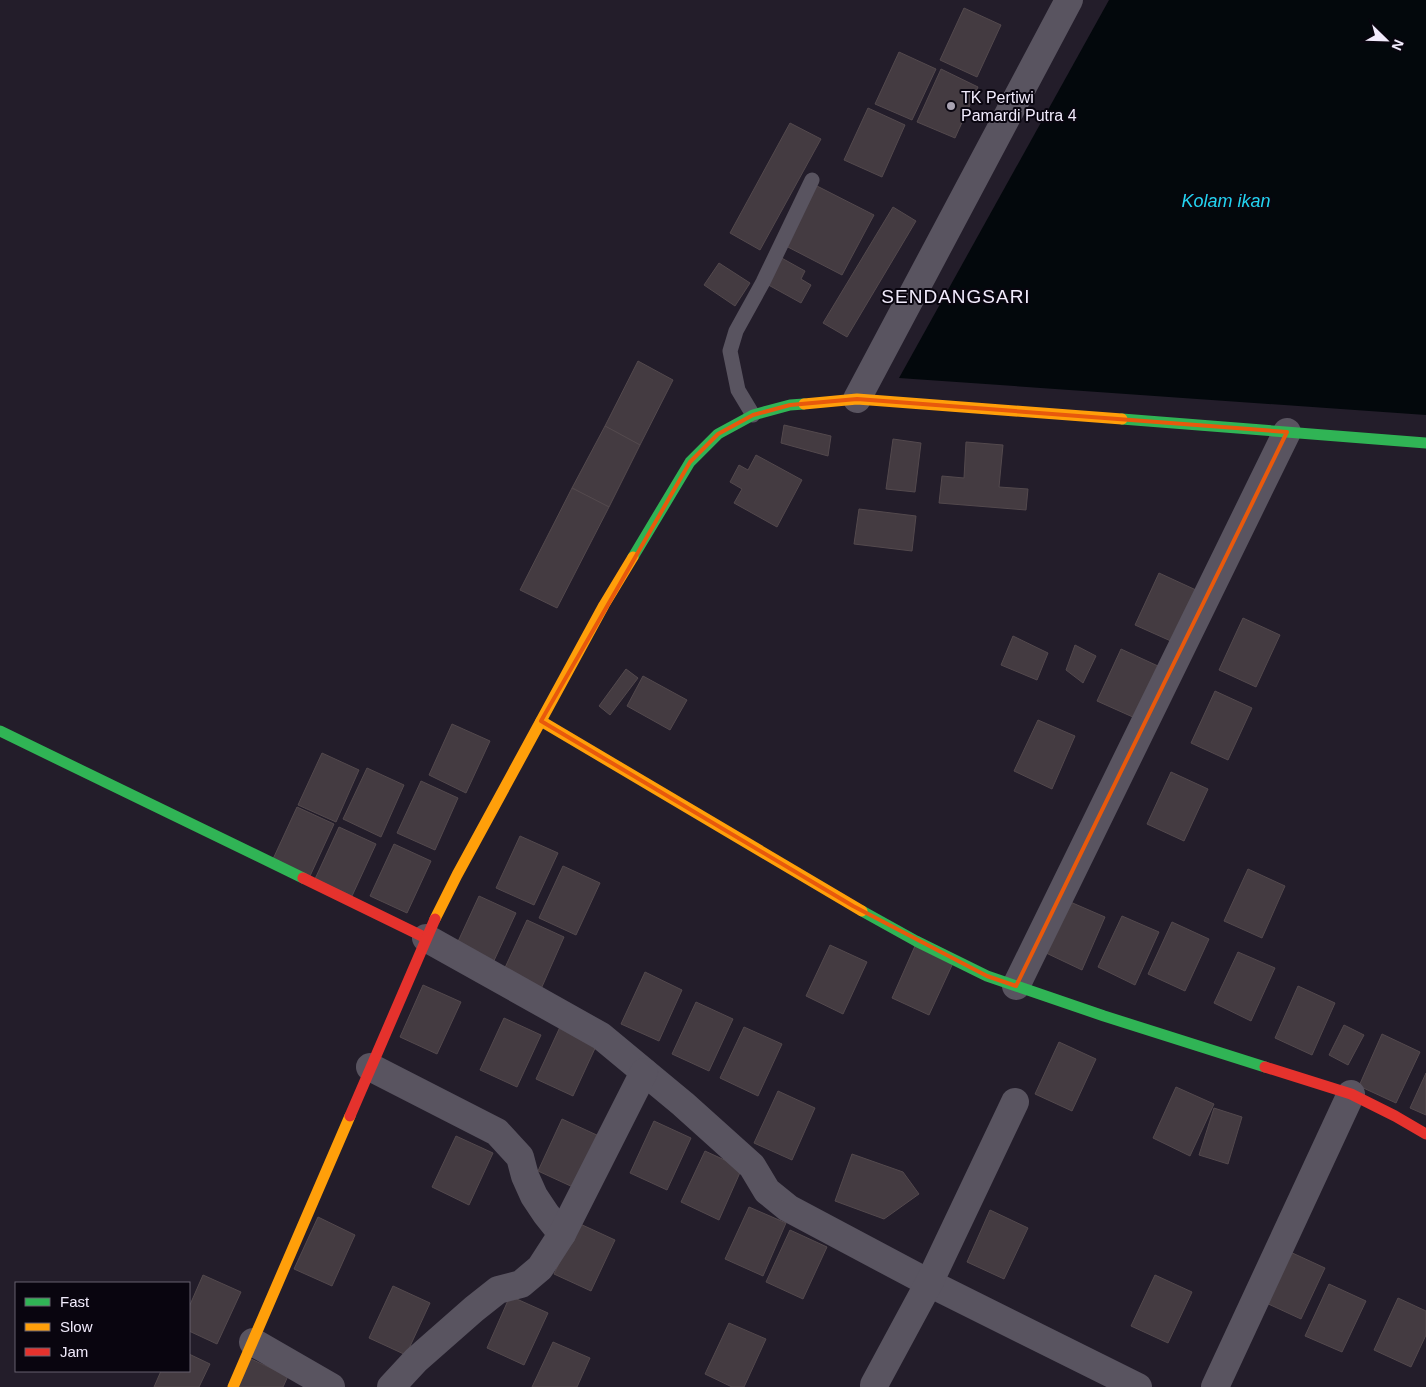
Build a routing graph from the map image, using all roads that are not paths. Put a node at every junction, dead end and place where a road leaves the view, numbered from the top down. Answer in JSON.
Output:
{"nodes":[{"id":1,"x":1068,"y":0,"type":"edge"},
{"id":2,"x":812,"y":180,"type":"dead end"},
{"id":3,"x":857,"y":399,"type":"junction"},
{"id":4,"x":753,"y":415,"type":"junction"},
{"id":5,"x":1287,"y":432,"type":"junction"},
{"id":6,"x":1426,"y":443,"type":"edge"},
{"id":7,"x":541,"y":722,"type":"junction"},
{"id":8,"x":0,"y":731,"type":"edge"},
{"id":9,"x":426,"y":938,"type":"junction"},
{"id":10,"x":1016,"y":986,"type":"junction"},
{"id":11,"x":370,"y":1068,"type":"junction"},
{"id":12,"x":644,"y":1072,"type":"junction"},
{"id":13,"x":1351,"y":1094,"type":"junction"},
{"id":14,"x":1014,"y":1102,"type":"dead end"},
{"id":15,"x":1426,"y":1134,"type":"edge"},
{"id":16,"x":562,"y":1234,"type":"junction"},
{"id":17,"x":929,"y":1283,"type":"junction"},
{"id":18,"x":252,"y":1342,"type":"junction"},
{"id":19,"x":874,"y":1385,"type":"dead end"},
{"id":20,"x":233,"y":1387,"type":"edge"},
{"id":21,"x":331,"y":1387,"type":"edge"},
{"id":22,"x":391,"y":1387,"type":"edge"},
{"id":23,"x":1138,"y":1387,"type":"edge"},
{"id":24,"x":1215,"y":1387,"type":"edge"}],
"edges":[{"from":1,"to":3,"type":"street"},
{"from":2,"to":4,"type":"lane"},
{"from":3,"to":4,"type":"street"},
{"from":3,"to":5,"type":"street"},
{"from":4,"to":7,"type":"street"},
{"from":5,"to":6,"type":"street"},
{"from":5,"to":10,"type":"street"},
{"from":7,"to":9,"type":"street"},
{"from":7,"to":10,"type":"street"},
{"from":8,"to":9,"type":"street"},
{"from":9,"to":11,"type":"street"},
{"from":9,"to":12,"type":"street"},
{"from":10,"to":13,"type":"street"},
{"from":11,"to":16,"type":"street"},
{"from":11,"to":18,"type":"street"},
{"from":12,"to":16,"type":"street"},
{"from":12,"to":17,"type":"street"},
{"from":13,"to":15,"type":"street"},
{"from":13,"to":24,"type":"street"},
{"from":14,"to":17,"type":"street"},
{"from":16,"to":22,"type":"street"},
{"from":17,"to":19,"type":"street"},
{"from":17,"to":23,"type":"street"},
{"from":18,"to":20,"type":"street"},
{"from":18,"to":21,"type":"street"}]}
